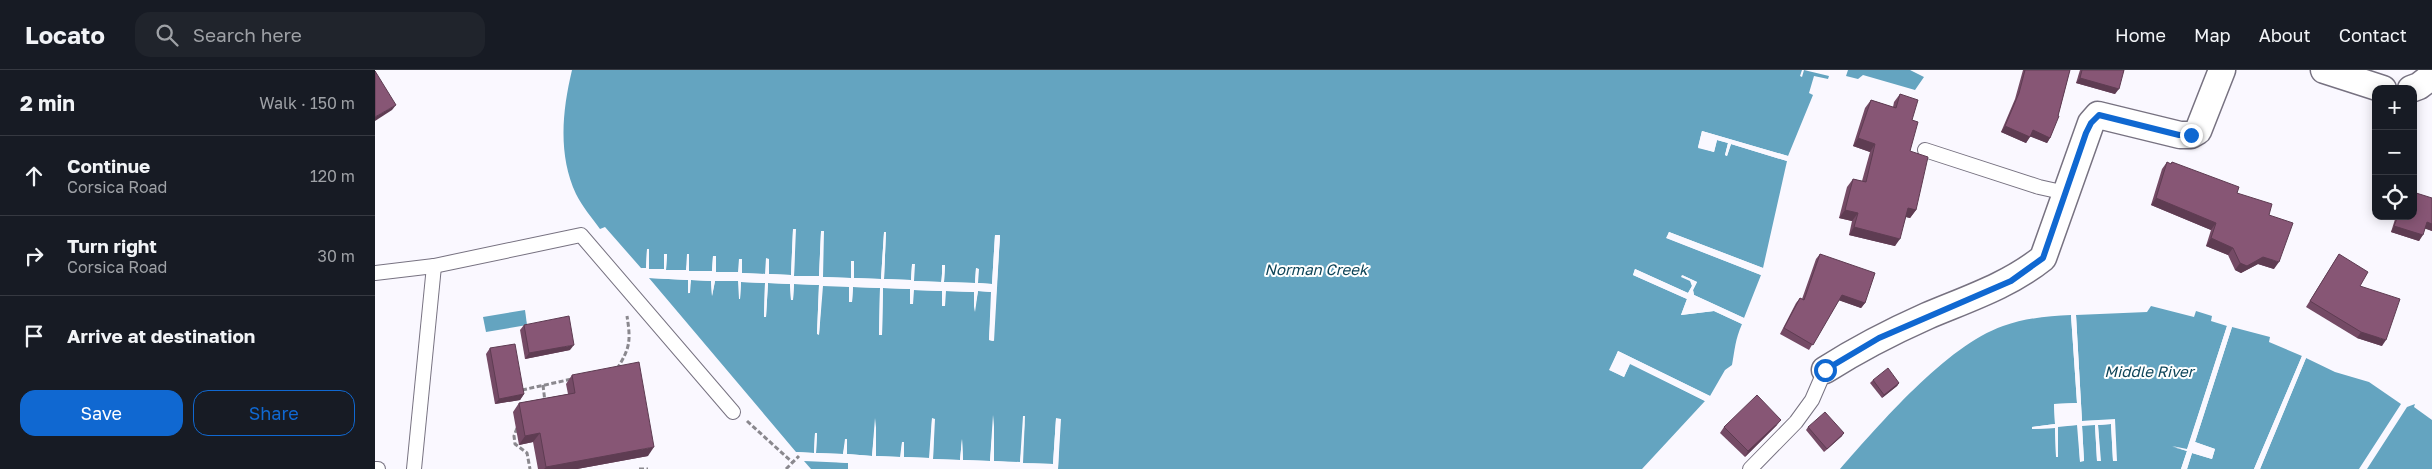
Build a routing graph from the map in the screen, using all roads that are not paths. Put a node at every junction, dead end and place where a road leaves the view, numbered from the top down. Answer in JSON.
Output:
{"nodes":[{"id":1,"x":2222,"y":70,"type":"edge"},
{"id":2,"x":2324,"y":70,"type":"edge"},
{"id":3,"x":2372,"y":85,"type":"edge"},
{"id":4,"x":1925,"y":150,"type":"dead end"},
{"id":5,"x":2066,"y":193,"type":"junction"},
{"id":6,"x":433,"y":266,"type":"junction"},
{"id":7,"x":375,"y":273,"type":"edge"},
{"id":8,"x":1825,"y":370,"type":"joint"},
{"id":9,"x":733,"y":412,"type":"road end"},
{"id":10,"x":414,"y":469,"type":"edge"},
{"id":11,"x":1751,"y":469,"type":"edge"}],
"edges":[{"from":1,"to":5,"type":"street"},
{"from":2,"to":3,"type":"street"},
{"from":4,"to":5,"type":"lane"},
{"from":5,"to":8,"type":"street"},
{"from":6,"to":7,"type":"lane"},
{"from":6,"to":9,"type":"lane"},
{"from":6,"to":10,"type":"lane"},
{"from":8,"to":11,"type":"lane"}]}
